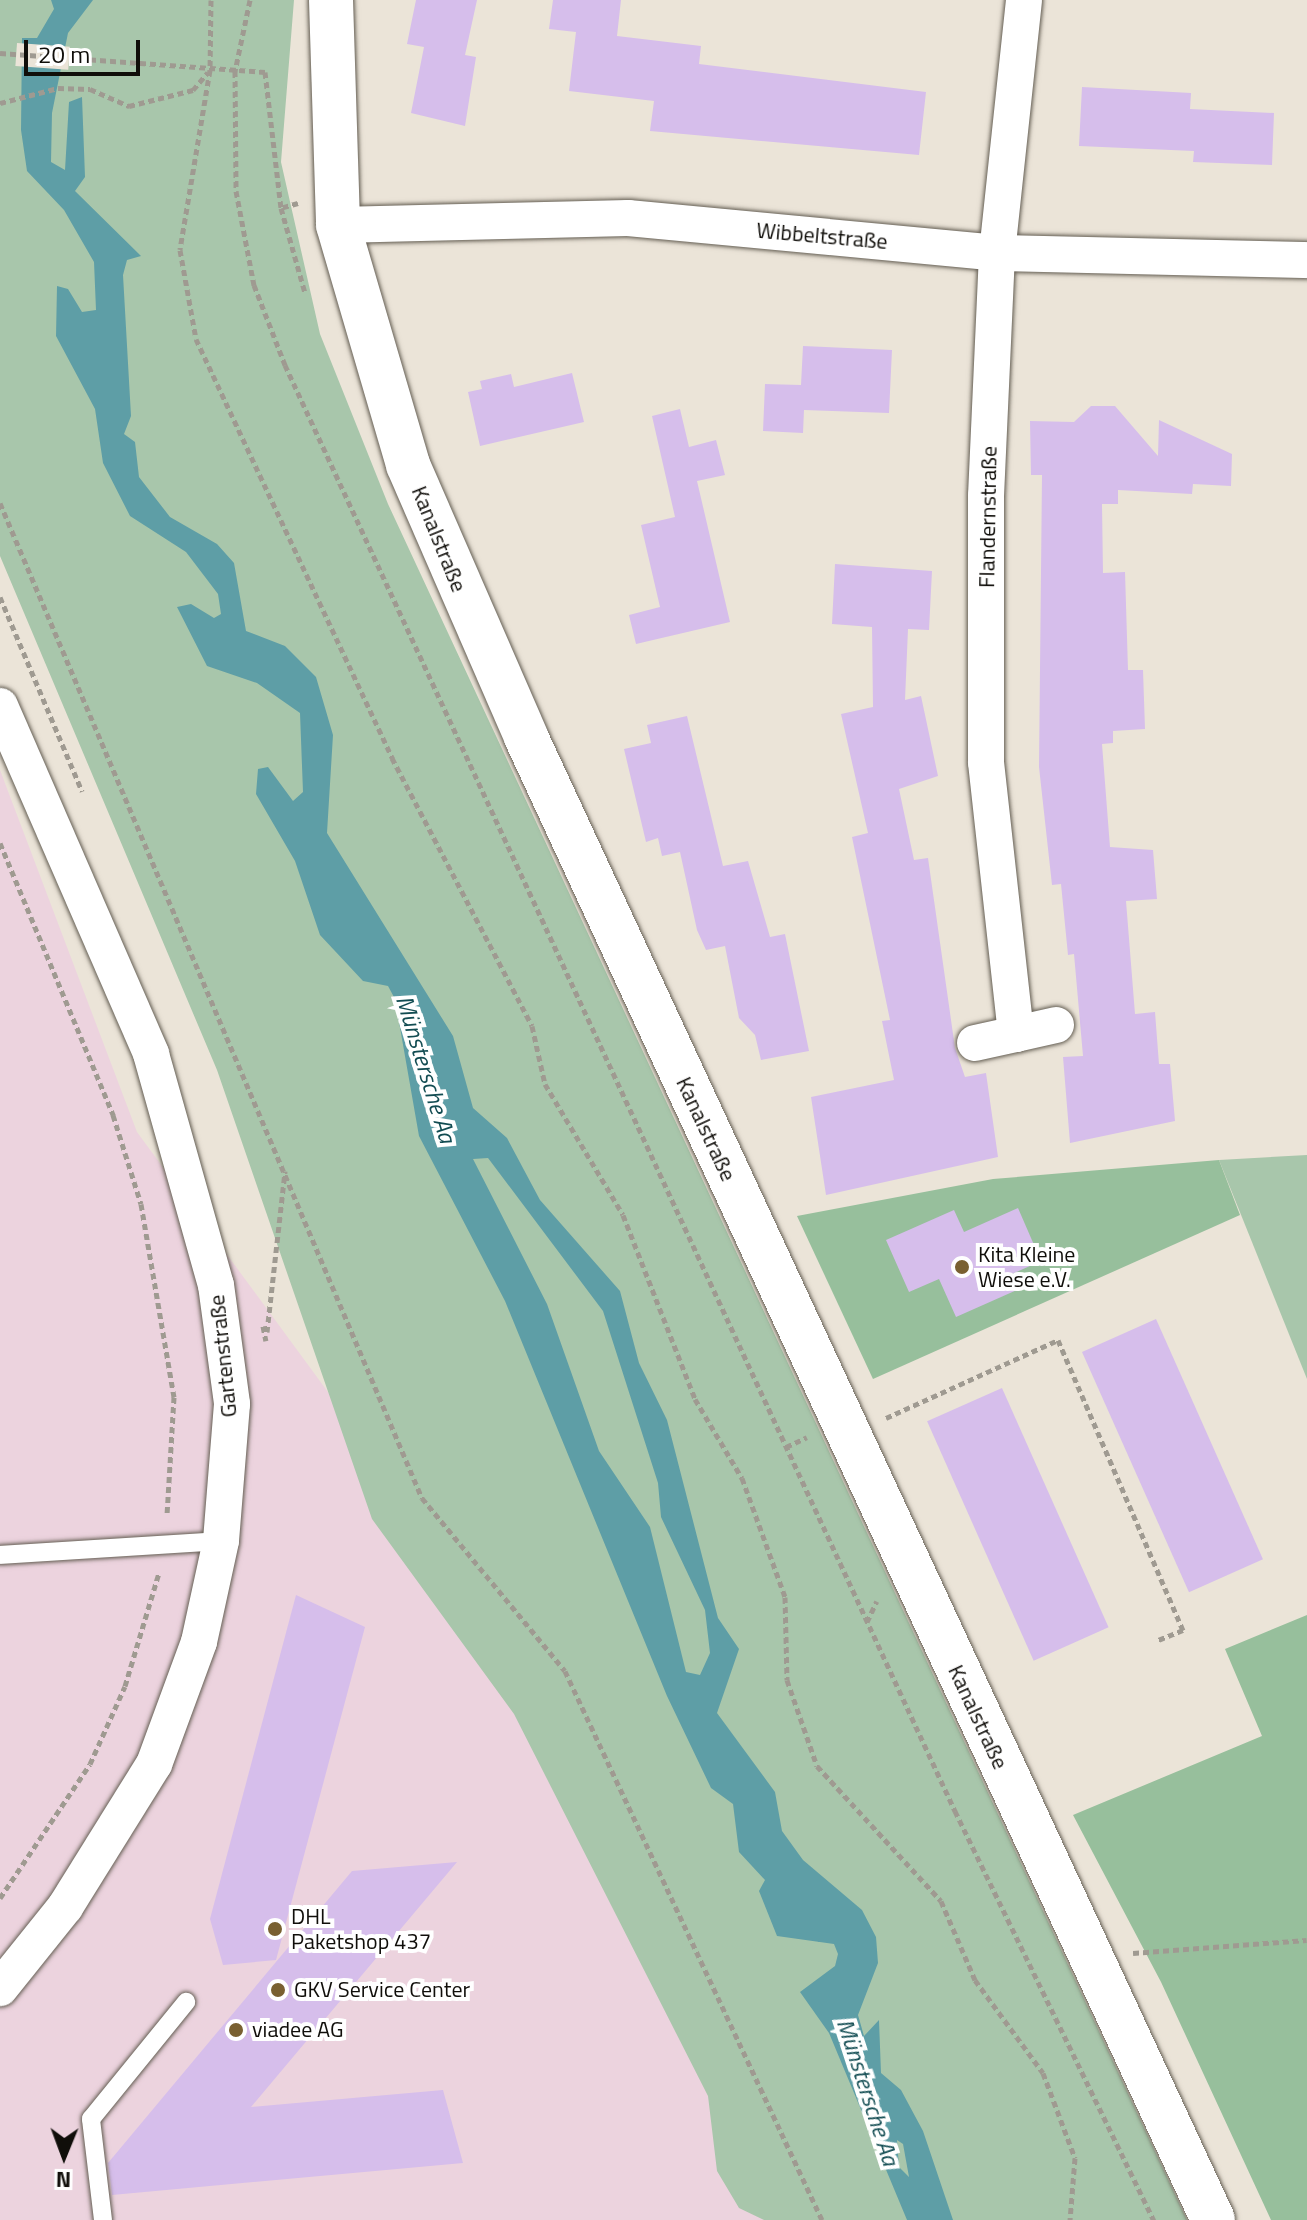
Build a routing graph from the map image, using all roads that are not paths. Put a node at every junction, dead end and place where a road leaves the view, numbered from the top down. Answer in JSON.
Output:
{"nodes":[{"id":1,"x":331,"y":0,"type":"edge"},
{"id":2,"x":1024,"y":0,"type":"edge"},
{"id":3,"x":338,"y":225,"type":"junction"},
{"id":4,"x":997,"y":253,"type":"junction"},
{"id":5,"x":1307,"y":260,"type":"edge"},
{"id":6,"x":0,"y":706,"type":"edge"},
{"id":7,"x":1056,"y":1025,"type":"dead end"},
{"id":8,"x":1016,"y":1034,"type":"junction"},
{"id":9,"x":975,"y":1043,"type":"dead end"},
{"id":10,"x":221,"y":1541,"type":"junction"},
{"id":11,"x":0,"y":1555,"type":"edge"},
{"id":12,"x":0,"y":1988,"type":"edge"},
{"id":13,"x":186,"y":2002,"type":"dead end"},
{"id":14,"x":103,"y":2220,"type":"edge"},
{"id":15,"x":1213,"y":2220,"type":"edge"}],
"edges":[{"from":1,"to":3,"type":"main road","name":"Kanalstraße"},
{"from":2,"to":4,"type":"street","name":"Flandernstraße"},
{"from":3,"to":4,"type":"street","name":"Wibbeltstraße"},
{"from":3,"to":15,"type":"main road","name":"Kanalstraße"},
{"from":4,"to":5,"type":"street","name":"Wibbeltstraße"},
{"from":4,"to":8,"type":"street","name":"Flandernstraße"},
{"from":6,"to":10,"type":"street","name":"Gartenstraße"},
{"from":7,"to":8,"type":"street"},
{"from":8,"to":9,"type":"street"},
{"from":10,"to":11,"type":"lane"},
{"from":10,"to":12,"type":"street","name":"Gartenstraße"},
{"from":13,"to":14,"type":"lane"}]}
